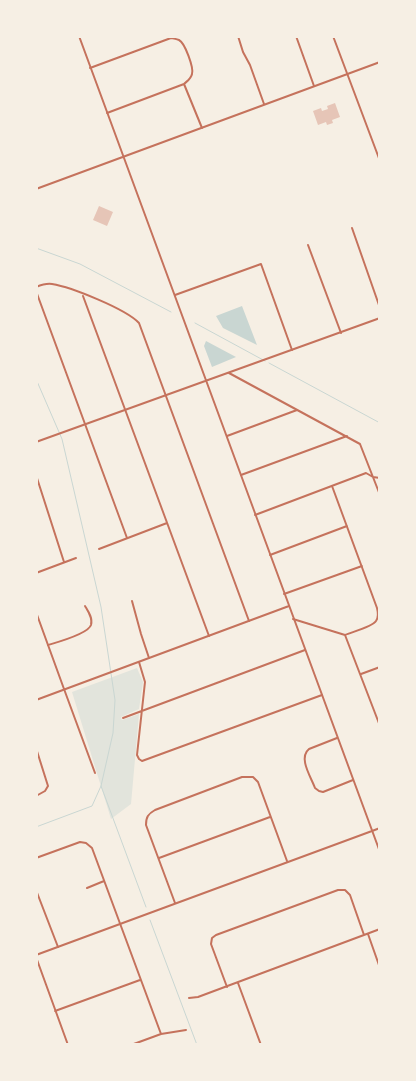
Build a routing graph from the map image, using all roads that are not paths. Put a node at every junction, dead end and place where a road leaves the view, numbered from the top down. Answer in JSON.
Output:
{"nodes":[{"id":1,"x":79,"y":36,"type":"edge"},
{"id":2,"x":238,"y":36,"type":"edge"},
{"id":3,"x":296,"y":36,"type":"edge"},
{"id":4,"x":333,"y":36,"type":"edge"},
{"id":5,"x":380,"y":62,"type":"edge"},
{"id":6,"x":90,"y":68,"type":"junction"},
{"id":7,"x":347,"y":74,"type":"junction"},
{"id":8,"x":184,"y":84,"type":"junction"},
{"id":9,"x":314,"y":86,"type":"junction"},
{"id":10,"x":264,"y":104,"type":"junction"},
{"id":11,"x":107,"y":113,"type":"junction"},
{"id":12,"x":202,"y":128,"type":"junction"},
{"id":13,"x":123,"y":156,"type":"junction"},
{"id":14,"x":380,"y":161,"type":"edge"},
{"id":15,"x":36,"y":189,"type":"edge"},
{"id":16,"x":352,"y":228,"type":"dead end"},
{"id":17,"x":308,"y":245,"type":"dead end"},
{"id":18,"x":36,"y":287,"type":"edge"},
{"id":19,"x":36,"y":291,"type":"edge"},
{"id":20,"x":82,"y":294,"type":"junction"},
{"id":21,"x":174,"y":295,"type":"junction"},
{"id":22,"x":380,"y":308,"type":"edge"},
{"id":23,"x":380,"y":318,"type":"edge"},
{"id":24,"x":341,"y":333,"type":"junction"},
{"id":25,"x":292,"y":350,"type":"junction"},
{"id":26,"x":229,"y":373,"type":"junction"},
{"id":27,"x":206,"y":381,"type":"junction"},
{"id":28,"x":166,"y":395,"type":"junction"},
{"id":29,"x":125,"y":410,"type":"junction"},
{"id":30,"x":296,"y":410,"type":"junction"},
{"id":31,"x":85,"y":425,"type":"junction"},
{"id":32,"x":226,"y":436,"type":"junction"},
{"id":33,"x":347,"y":436,"type":"junction"},
{"id":34,"x":36,"y":442,"type":"edge"},
{"id":35,"x":36,"y":475,"type":"edge"},
{"id":36,"x":241,"y":475,"type":"junction"},
{"id":37,"x":373,"y":477,"type":"junction"},
{"id":38,"x":380,"y":478,"type":"edge"},
{"id":39,"x":332,"y":486,"type":"junction"},
{"id":40,"x":380,"y":495,"type":"edge"},
{"id":41,"x":255,"y":515,"type":"junction"},
{"id":42,"x":167,"y":523,"type":"junction"},
{"id":43,"x":347,"y":526,"type":"junction"},
{"id":44,"x":127,"y":538,"type":"junction"},
{"id":45,"x":99,"y":549,"type":"dead end"},
{"id":46,"x":270,"y":555,"type":"junction"},
{"id":47,"x":76,"y":558,"type":"dead end"},
{"id":48,"x":64,"y":562,"type":"junction"},
{"id":49,"x":362,"y":566,"type":"junction"},
{"id":50,"x":36,"y":573,"type":"edge"},
{"id":51,"x":284,"y":594,"type":"junction"},
{"id":52,"x":132,"y":600,"type":"dead end"},
{"id":53,"x":85,"y":606,"type":"dead end"},
{"id":54,"x":289,"y":606,"type":"junction"},
{"id":55,"x":36,"y":612,"type":"edge"},
{"id":56,"x":293,"y":619,"type":"junction"},
{"id":57,"x":249,"y":621,"type":"junction"},
{"id":58,"x":345,"y":635,"type":"junction"},
{"id":59,"x":209,"y":636,"type":"junction"},
{"id":60,"x":48,"y":645,"type":"junction"},
{"id":61,"x":305,"y":650,"type":"junction"},
{"id":62,"x":150,"y":658,"type":"junction"},
{"id":63,"x":139,"y":662,"type":"junction"},
{"id":64,"x":380,"y":667,"type":"edge"},
{"id":65,"x":361,"y":674,"type":"junction"},
{"id":66,"x":64,"y":689,"type":"junction"},
{"id":67,"x":322,"y":695,"type":"junction"},
{"id":68,"x":36,"y":700,"type":"edge"},
{"id":69,"x":142,"y":711,"type":"junction"},
{"id":70,"x":123,"y":718,"type":"dead end"},
{"id":71,"x":380,"y":726,"type":"edge"},
{"id":72,"x":337,"y":738,"type":"junction"},
{"id":73,"x":36,"y":748,"type":"edge"},
{"id":74,"x":95,"y":773,"type":"dead end"},
{"id":75,"x":353,"y":780,"type":"junction"},
{"id":76,"x":36,"y":796,"type":"edge"},
{"id":77,"x":270,"y":817,"type":"junction"},
{"id":78,"x":380,"y":828,"type":"edge"},
{"id":79,"x":372,"y":830,"type":"junction"},
{"id":80,"x":380,"y":852,"type":"edge"},
{"id":81,"x":36,"y":858,"type":"edge"},
{"id":82,"x":158,"y":858,"type":"junction"},
{"id":83,"x":287,"y":861,"type":"junction"},
{"id":84,"x":104,"y":881,"type":"junction"},
{"id":85,"x":87,"y":888,"type":"dead end"},
{"id":86,"x":36,"y":890,"type":"edge"},
{"id":87,"x":175,"y":903,"type":"junction"},
{"id":88,"x":120,"y":923,"type":"junction"},
{"id":89,"x":380,"y":930,"type":"edge"},
{"id":90,"x":368,"y":934,"type":"junction"},
{"id":91,"x":364,"y":935,"type":"junction"},
{"id":92,"x":58,"y":947,"type":"junction"},
{"id":93,"x":36,"y":956,"type":"edge"},
{"id":94,"x":380,"y":968,"type":"edge"},
{"id":95,"x":140,"y":980,"type":"junction"},
{"id":96,"x":238,"y":983,"type":"junction"},
{"id":97,"x":227,"y":987,"type":"junction"},
{"id":98,"x":189,"y":998,"type":"dead end"},
{"id":99,"x":56,"y":1011,"type":"junction"},
{"id":100,"x":186,"y":1030,"type":"dead end"},
{"id":101,"x":161,"y":1034,"type":"junction"},
{"id":102,"x":68,"y":1045,"type":"edge"},
{"id":103,"x":131,"y":1045,"type":"edge"},
{"id":104,"x":261,"y":1045,"type":"edge"}],
"edges":[{"from":1,"to":6,"type":"street"},
{"from":2,"to":10,"type":"street"},
{"from":3,"to":9,"type":"street"},
{"from":4,"to":7,"type":"street"},
{"from":5,"to":7,"type":"street"},
{"from":6,"to":8,"type":"street"},
{"from":6,"to":11,"type":"street"},
{"from":7,"to":9,"type":"street"},
{"from":7,"to":14,"type":"street"},
{"from":8,"to":11,"type":"street"},
{"from":8,"to":12,"type":"street"},
{"from":9,"to":10,"type":"street"},
{"from":10,"to":12,"type":"street"},
{"from":11,"to":13,"type":"street"},
{"from":12,"to":13,"type":"street"},
{"from":13,"to":15,"type":"street"},
{"from":13,"to":21,"type":"street"},
{"from":16,"to":22,"type":"street"},
{"from":17,"to":24,"type":"street"},
{"from":18,"to":20,"type":"street"},
{"from":19,"to":31,"type":"street"},
{"from":20,"to":28,"type":"street"},
{"from":20,"to":29,"type":"street"},
{"from":21,"to":25,"type":"street"},
{"from":21,"to":27,"type":"street"},
{"from":23,"to":24,"type":"street"},
{"from":24,"to":25,"type":"street"},
{"from":25,"to":26,"type":"street"},
{"from":26,"to":27,"type":"street"},
{"from":26,"to":30,"type":"street"},
{"from":27,"to":28,"type":"street"},
{"from":27,"to":32,"type":"street"},
{"from":28,"to":29,"type":"street"},
{"from":28,"to":57,"type":"street"},
{"from":29,"to":31,"type":"street"},
{"from":29,"to":42,"type":"street"},
{"from":30,"to":32,"type":"street"},
{"from":30,"to":33,"type":"street"},
{"from":31,"to":34,"type":"street"},
{"from":31,"to":44,"type":"street"},
{"from":32,"to":36,"type":"street"},
{"from":33,"to":36,"type":"street"},
{"from":33,"to":37,"type":"street"},
{"from":35,"to":48,"type":"street"},
{"from":36,"to":41,"type":"street"},
{"from":37,"to":38,"type":"street"},
{"from":37,"to":39,"type":"street"},
{"from":37,"to":40,"type":"street"},
{"from":39,"to":41,"type":"street"},
{"from":39,"to":43,"type":"street"},
{"from":41,"to":46,"type":"street"},
{"from":42,"to":44,"type":"street"},
{"from":42,"to":59,"type":"street"},
{"from":43,"to":46,"type":"street"},
{"from":43,"to":49,"type":"street"},
{"from":44,"to":45,"type":"street"},
{"from":46,"to":51,"type":"street"},
{"from":47,"to":48,"type":"street"},
{"from":48,"to":50,"type":"street"},
{"from":49,"to":51,"type":"street"},
{"from":49,"to":58,"type":"street"},
{"from":51,"to":54,"type":"street"},
{"from":52,"to":62,"type":"street"},
{"from":53,"to":60,"type":"street"},
{"from":54,"to":56,"type":"street"},
{"from":54,"to":57,"type":"street"},
{"from":55,"to":60,"type":"street"},
{"from":56,"to":58,"type":"street"},
{"from":56,"to":61,"type":"street"},
{"from":57,"to":59,"type":"street"},
{"from":58,"to":65,"type":"street"},
{"from":59,"to":62,"type":"street"},
{"from":60,"to":66,"type":"street"},
{"from":61,"to":67,"type":"street"},
{"from":61,"to":69,"type":"street"},
{"from":62,"to":63,"type":"street"},
{"from":63,"to":66,"type":"street"},
{"from":63,"to":69,"type":"street"},
{"from":64,"to":65,"type":"street"},
{"from":65,"to":71,"type":"street"},
{"from":66,"to":68,"type":"street"},
{"from":66,"to":74,"type":"street"},
{"from":67,"to":69,"type":"street"},
{"from":67,"to":72,"type":"street"},
{"from":69,"to":70,"type":"street"},
{"from":72,"to":75,"type":"street"},
{"from":72,"to":75,"type":"street"},
{"from":73,"to":76,"type":"street"},
{"from":75,"to":79,"type":"street"},
{"from":77,"to":82,"type":"street"},
{"from":77,"to":82,"type":"street"},
{"from":77,"to":83,"type":"street"},
{"from":78,"to":79,"type":"street"},
{"from":79,"to":80,"type":"street"},
{"from":79,"to":83,"type":"street"},
{"from":81,"to":84,"type":"street"},
{"from":82,"to":87,"type":"street"},
{"from":83,"to":87,"type":"street"},
{"from":84,"to":85,"type":"street"},
{"from":84,"to":88,"type":"street"},
{"from":86,"to":92,"type":"street"},
{"from":87,"to":88,"type":"street"},
{"from":88,"to":92,"type":"street"},
{"from":88,"to":95,"type":"street"},
{"from":89,"to":90,"type":"street"},
{"from":90,"to":91,"type":"street"},
{"from":90,"to":94,"type":"street"},
{"from":91,"to":96,"type":"street"},
{"from":91,"to":97,"type":"street"},
{"from":92,"to":93,"type":"street"},
{"from":93,"to":99,"type":"street"},
{"from":95,"to":99,"type":"street"},
{"from":95,"to":101,"type":"street"},
{"from":96,"to":97,"type":"street"},
{"from":96,"to":104,"type":"street"},
{"from":97,"to":98,"type":"street"},
{"from":99,"to":102,"type":"street"},
{"from":100,"to":101,"type":"street"},
{"from":101,"to":103,"type":"street"}]}
